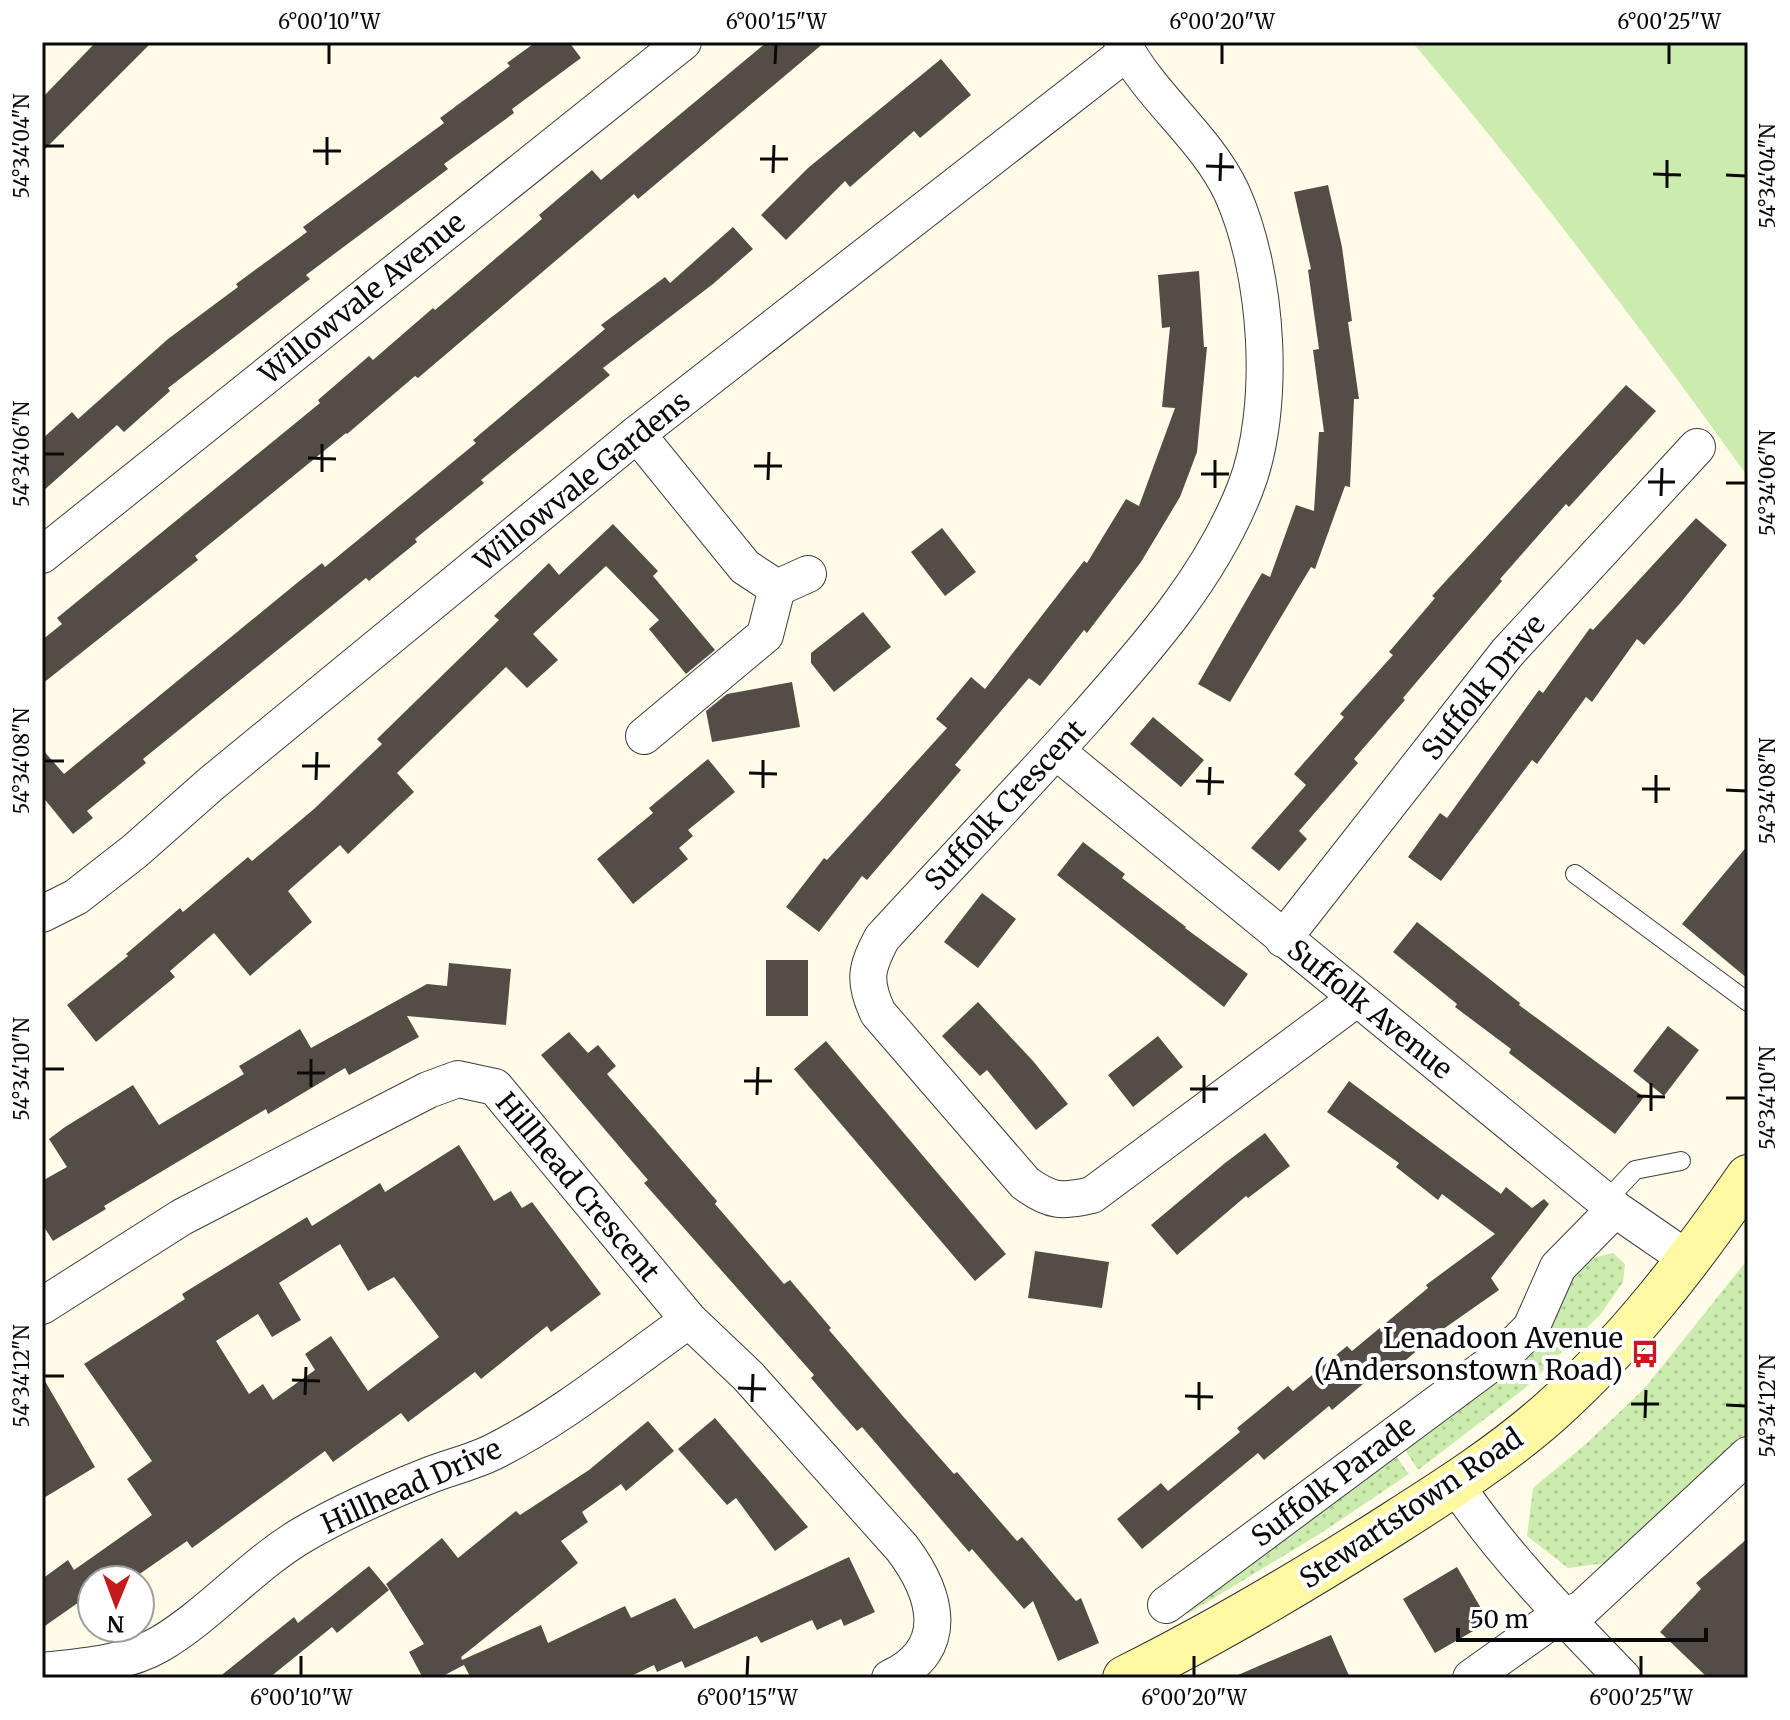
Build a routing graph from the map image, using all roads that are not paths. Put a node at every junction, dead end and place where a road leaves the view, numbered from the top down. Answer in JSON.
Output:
{"nodes":[{"id":1,"x":683,"y":42,"type":"edge"},
{"id":2,"x":1124,"y":47,"type":"edge"},
{"id":3,"x":644,"y":54,"type":"edge"},
{"id":4,"x":637,"y":434,"type":"junction"},
{"id":5,"x":1697,"y":447,"type":"dead end"},
{"id":6,"x":42,"y":555,"type":"edge"},
{"id":7,"x":644,"y":736,"type":"dead end"},
{"id":8,"x":1056,"y":751,"type":"junction"},
{"id":9,"x":1575,"y":874,"type":"dead end"},
{"id":10,"x":42,"y":914,"type":"edge"},
{"id":11,"x":1283,"y":939,"type":"junction"},
{"id":12,"x":1356,"y":999,"type":"junction"},
{"id":13,"x":1748,"y":1002,"type":"edge"},
{"id":14,"x":1681,"y":1161,"type":"dead end"},
{"id":15,"x":1748,"y":1177,"type":"edge"},
{"id":16,"x":1611,"y":1205,"type":"junction"},
{"id":17,"x":1689,"y":1260,"type":"junction"},
{"id":18,"x":42,"y":1306,"type":"edge"},
{"id":19,"x":689,"y":1320,"type":"junction"},
{"id":20,"x":1748,"y":1455,"type":"edge"},
{"id":21,"x":1455,"y":1484,"type":"junction"},
{"id":22,"x":1166,"y":1605,"type":"dead end"},
{"id":23,"x":1563,"y":1616,"type":"junction"},
{"id":24,"x":42,"y":1671,"type":"edge"},
{"id":25,"x":890,"y":1678,"type":"edge"},
{"id":26,"x":1125,"y":1678,"type":"edge"},
{"id":27,"x":1471,"y":1678,"type":"edge"},
{"id":28,"x":1623,"y":1678,"type":"edge"}],
"edges":[{"from":1,"to":3,"type":"street","name":"Willowvale Avenue"},
{"from":2,"to":4,"type":"street","name":"Willowvale Gardens"},
{"from":2,"to":8,"type":"street","name":"Suffolk Crescent"},
{"from":3,"to":6,"type":"street","name":"Willowvale Avenue"},
{"from":4,"to":7,"type":"street"},
{"from":4,"to":10,"type":"street","name":"Willowvale Gardens"},
{"from":5,"to":11,"type":"street","name":"Suffolk Drive"},
{"from":8,"to":11,"type":"street","name":"Suffolk Avenue"},
{"from":8,"to":12,"type":"street","name":"Suffolk Crescent"},
{"from":9,"to":13,"type":"lane"},
{"from":11,"to":12,"type":"street","name":"Suffolk Avenue"},
{"from":12,"to":16,"type":"street","name":"Suffolk Avenue"},
{"from":14,"to":16,"type":"lane"},
{"from":15,"to":17,"type":"main road","name":"Stewartstown Road"},
{"from":16,"to":17,"type":"street","name":"Suffolk Avenue"},
{"from":16,"to":22,"type":"street","name":"Suffolk Parade"},
{"from":17,"to":21,"type":"main road","name":"Stewartstown Road"},
{"from":18,"to":19,"type":"street","name":"Hillhead Crescent"},
{"from":19,"to":24,"type":"street","name":"Hillhead Drive"},
{"from":19,"to":25,"type":"street","name":"Hillhead Crescent"},
{"from":20,"to":23,"type":"street"},
{"from":21,"to":23,"type":"street"},
{"from":21,"to":26,"type":"main road","name":"Stewartstown Road"},
{"from":23,"to":27,"type":"street"},
{"from":23,"to":28,"type":"street"}]}
